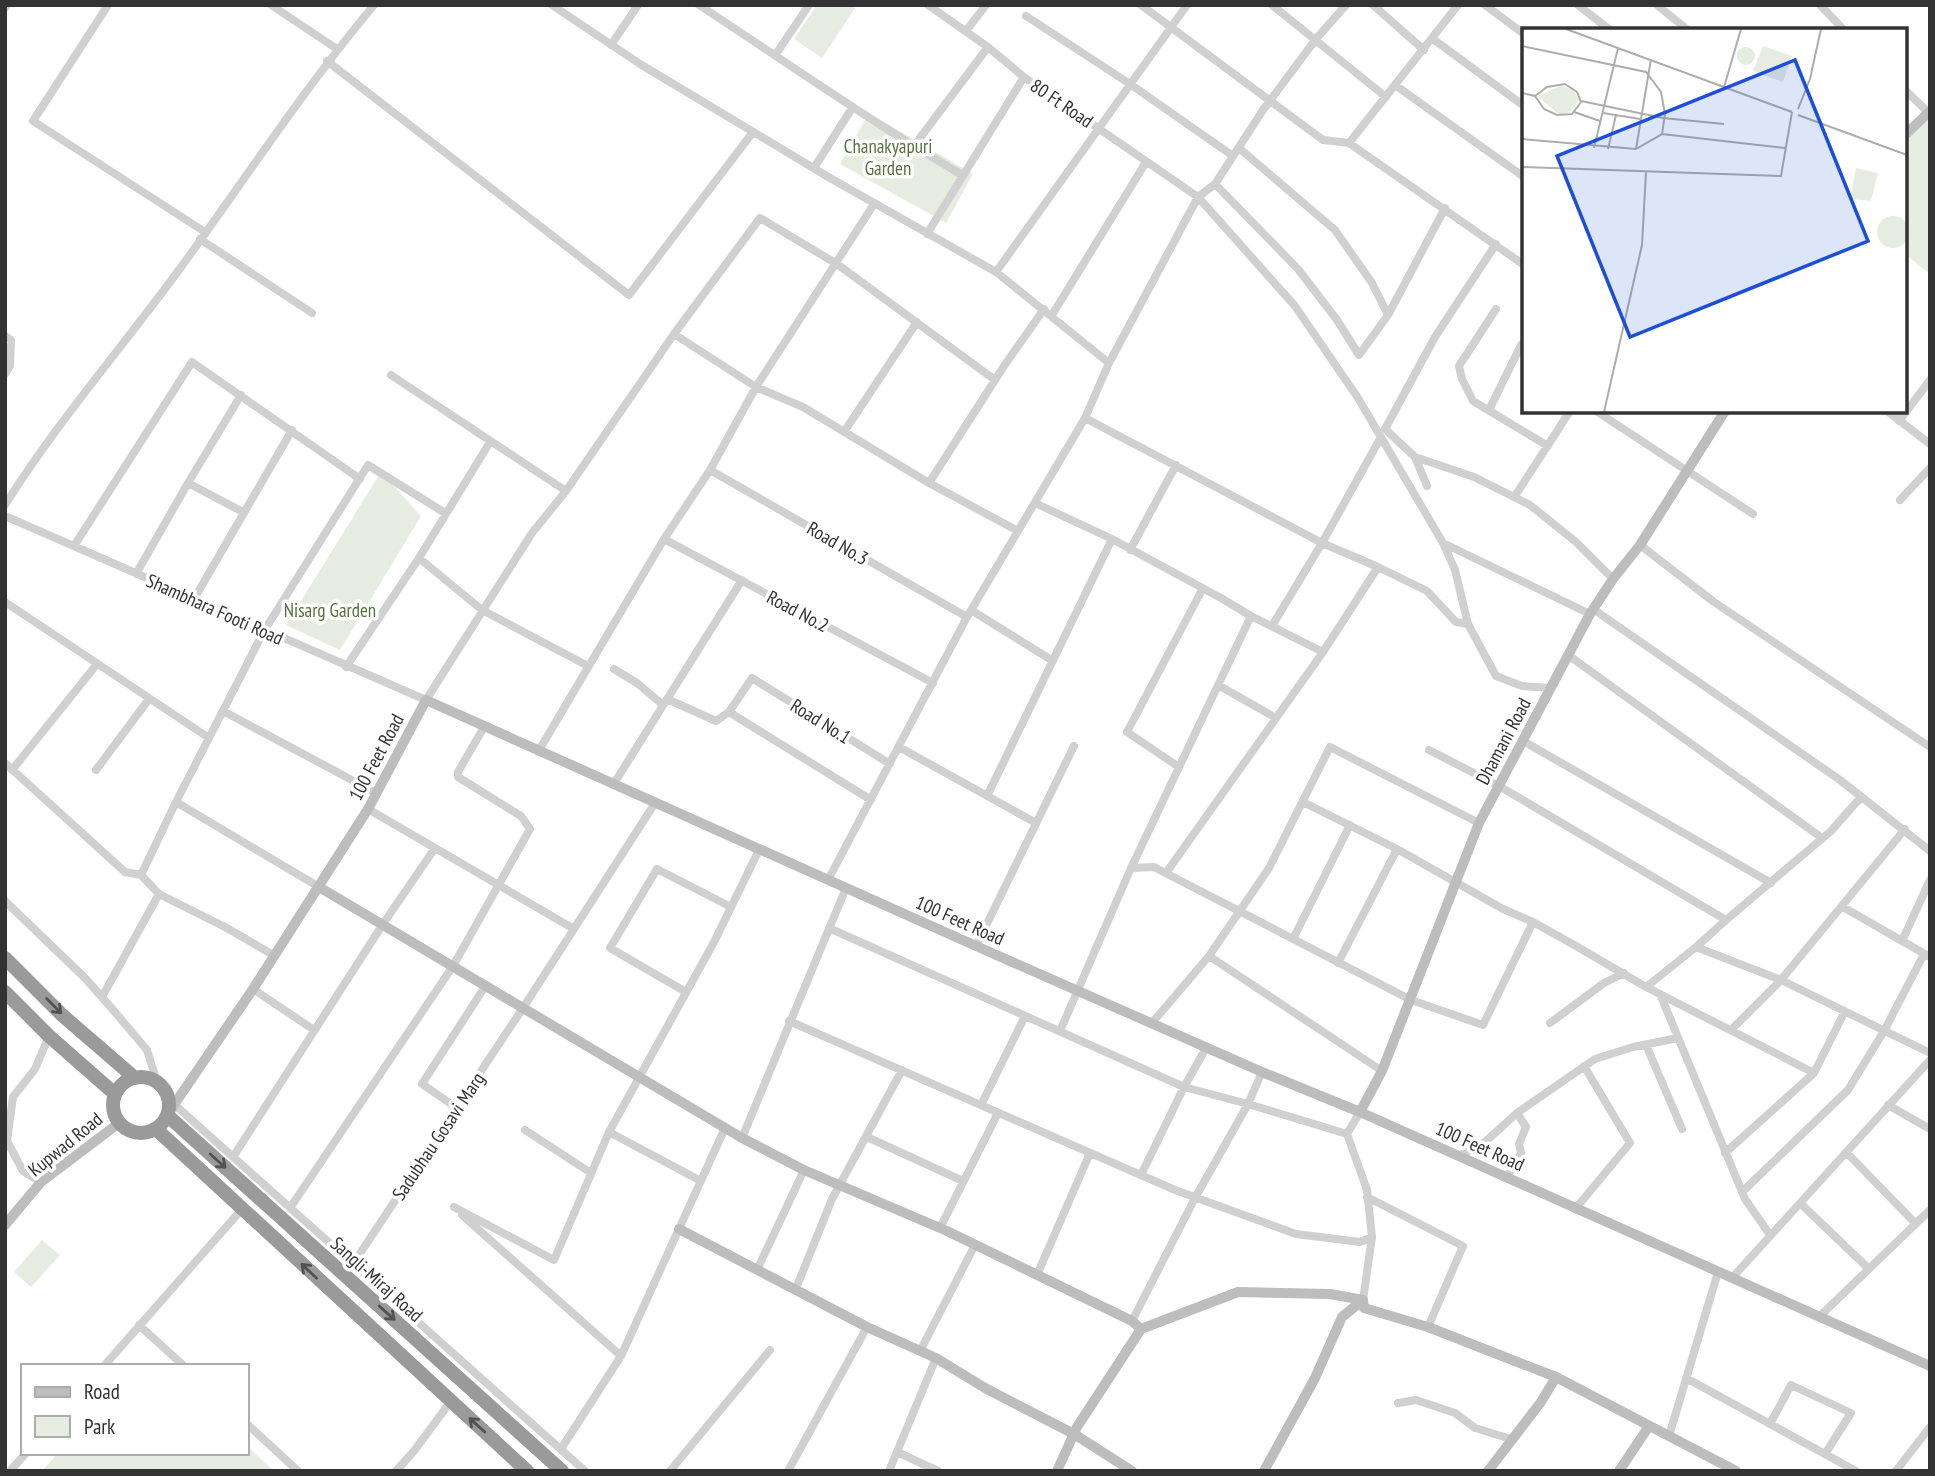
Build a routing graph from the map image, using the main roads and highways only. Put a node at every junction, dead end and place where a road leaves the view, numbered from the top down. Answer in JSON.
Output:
{"nodes":[{"id":1,"x":1929,"y":112,"type":"edge"},
{"id":2,"x":1907,"y":133,"type":"edge"},
{"id":3,"x":1724,"y":413,"type":"edge"},
{"id":4,"x":319,"y":887,"type":"junction"},
{"id":5,"x":5,"y":958,"type":"edge"},
{"id":6,"x":5,"y":992,"type":"edge"},
{"id":7,"x":135,"y":1078,"type":"junction"},
{"id":8,"x":115,"y":1094,"type":"junction"},
{"id":9,"x":171,"y":1110,"type":"junction"},
{"id":10,"x":1360,"y":1112,"type":"junction"},
{"id":11,"x":119,"y":1123,"type":"junction"},
{"id":12,"x":156,"y":1129,"type":"junction"},
{"id":13,"x":5,"y":1225,"type":"edge"},
{"id":14,"x":679,"y":1229,"type":"road end"},
{"id":15,"x":1363,"y":1300,"type":"junction"},
{"id":16,"x":1141,"y":1329,"type":"junction"},
{"id":17,"x":1930,"y":1366,"type":"edge"},
{"id":18,"x":1556,"y":1377,"type":"junction"},
{"id":19,"x":1649,"y":1426,"type":"junction"},
{"id":20,"x":1074,"y":1434,"type":"junction"},
{"id":21,"x":527,"y":1471,"type":"edge"},
{"id":22,"x":562,"y":1471,"type":"edge"},
{"id":23,"x":1057,"y":1471,"type":"edge"},
{"id":24,"x":1132,"y":1471,"type":"edge"},
{"id":25,"x":1264,"y":1471,"type":"edge"},
{"id":26,"x":1488,"y":1471,"type":"edge"},
{"id":27,"x":1619,"y":1471,"type":"edge"},
{"id":28,"x":1736,"y":1471,"type":"edge"}],
"edges":[{"from":1,"to":2,"type":"main road"},
{"from":3,"to":10,"type":"main road","name":"Dhamani Road"},
{"from":4,"to":9,"type":"main road","name":"100 Feet Road"},
{"from":4,"to":10,"type":"main road","name":"100 Feet Road"},
{"from":4,"to":16,"type":"main road"},
{"from":5,"to":7,"type":"highway","one_way":true},
{"from":6,"to":8,"type":"highway"},
{"from":7,"to":8,"type":"highway"},
{"from":7,"to":9,"type":"highway"},
{"from":8,"to":11,"type":"highway"},
{"from":9,"to":12,"type":"highway"},
{"from":9,"to":22,"type":"highway","name":"Sangli-Miraj Road","one_way":true},
{"from":10,"to":17,"type":"main road","name":"100 Feet Road"},
{"from":11,"to":12,"type":"highway"},
{"from":11,"to":13,"type":"main road","name":"Kupwad Road"},
{"from":21,"to":12,"type":"highway","name":"Sangli-Miraj Road","one_way":true},
{"from":14,"to":20,"type":"main road"},
{"from":15,"to":16,"type":"main road"},
{"from":15,"to":18,"type":"main road"},
{"from":15,"to":25,"type":"main road"},
{"from":16,"to":20,"type":"main road"},
{"from":18,"to":19,"type":"main road"},
{"from":18,"to":26,"type":"main road"},
{"from":19,"to":27,"type":"main road"},
{"from":19,"to":28,"type":"main road"},
{"from":20,"to":23,"type":"main road"},
{"from":20,"to":24,"type":"main road"}]}
